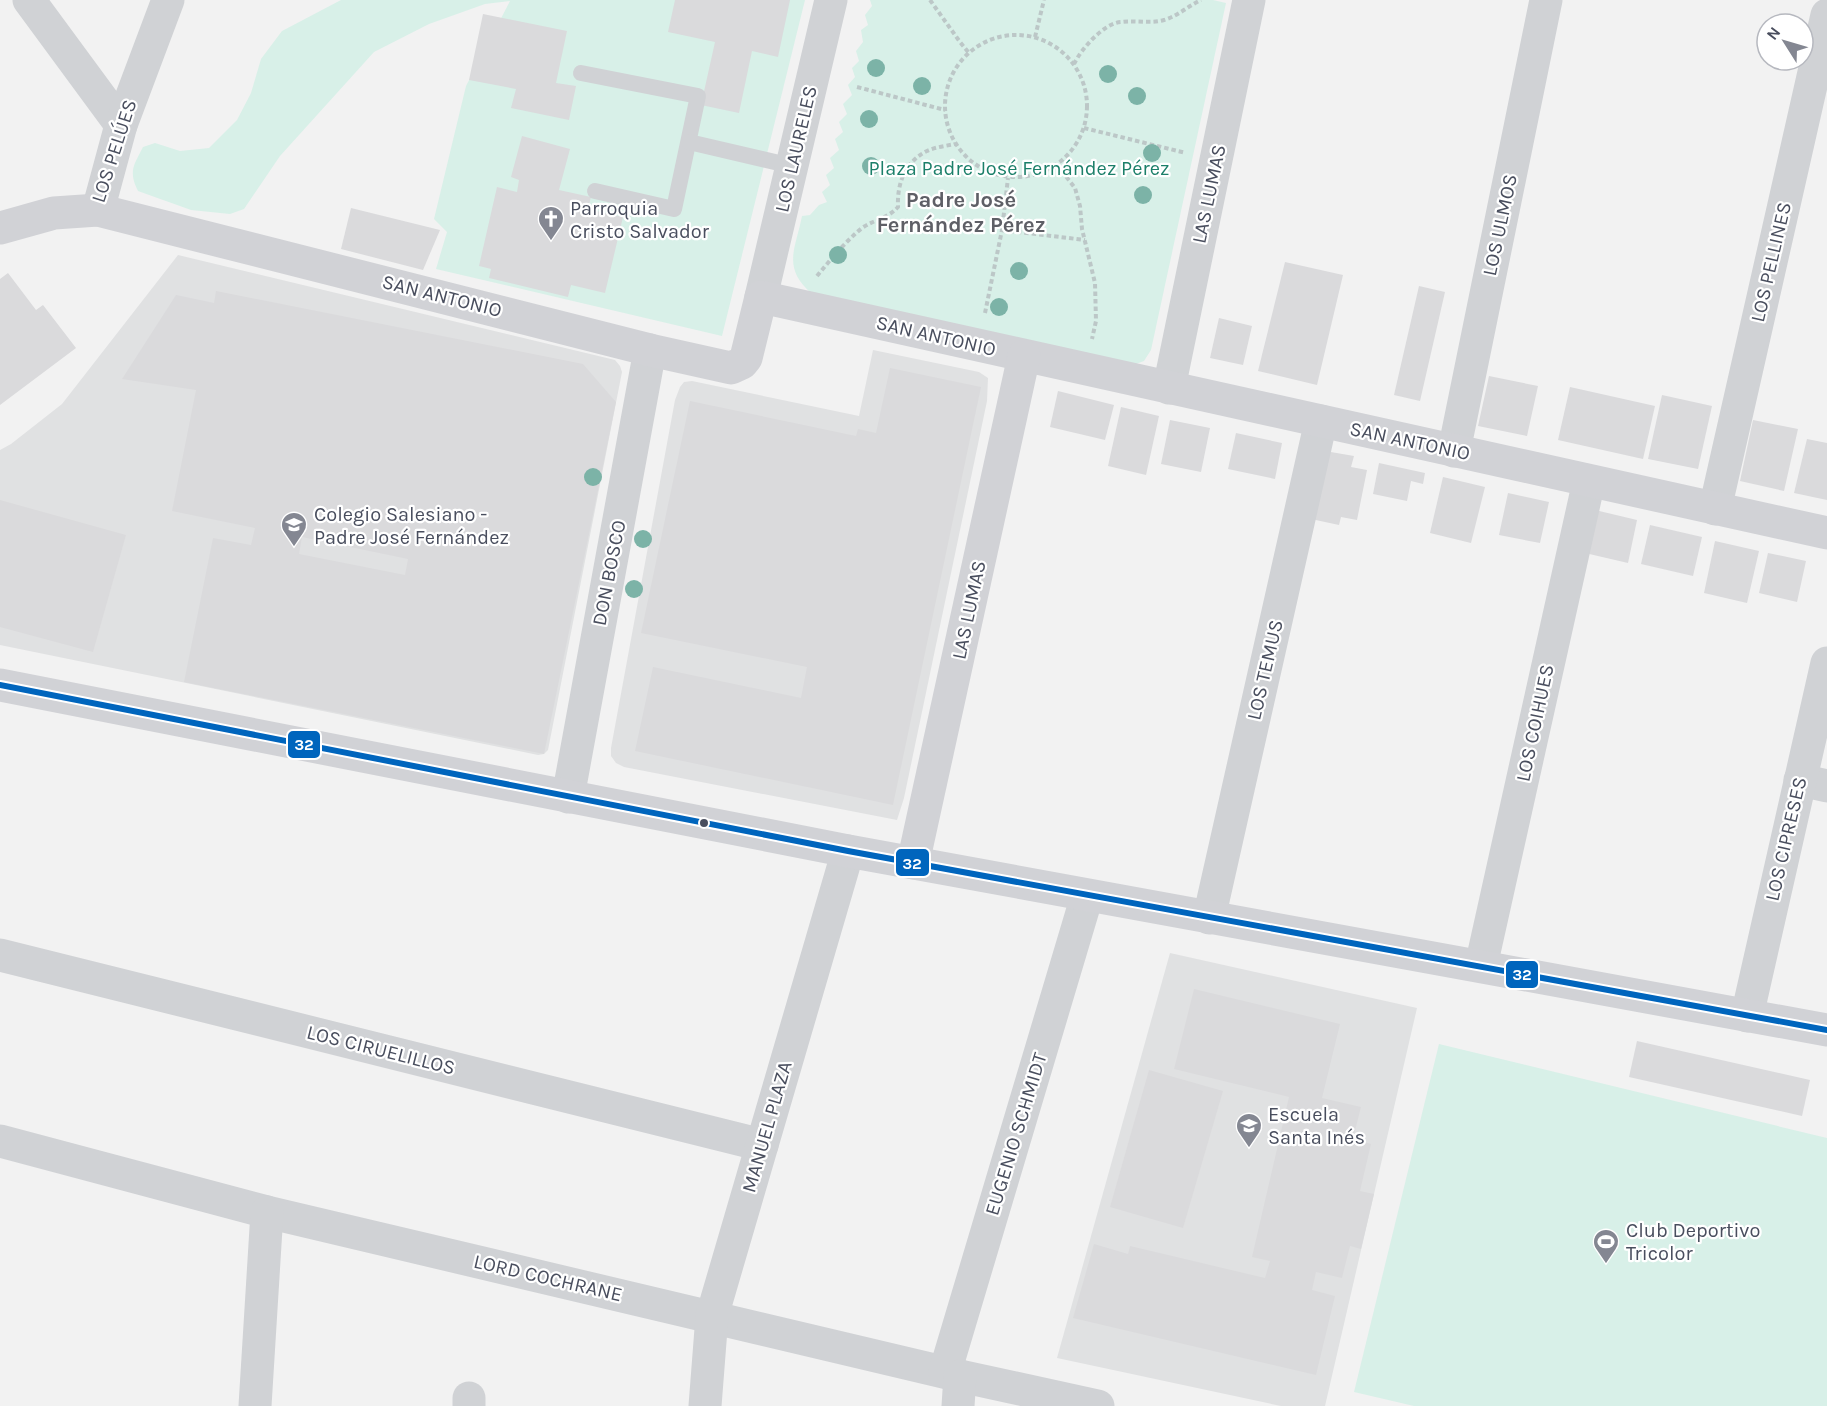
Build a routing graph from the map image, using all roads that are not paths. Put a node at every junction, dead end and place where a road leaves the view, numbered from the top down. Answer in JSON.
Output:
{"nodes":[{"id":1,"x":29,"y":0,"type":"edge"},
{"id":2,"x":168,"y":0,"type":"edge"},
{"id":3,"x":831,"y":0,"type":"edge"},
{"id":4,"x":1249,"y":0,"type":"edge"},
{"id":5,"x":1546,"y":0,"type":"edge"},
{"id":6,"x":1827,"y":15,"type":"edge"},
{"id":7,"x":581,"y":73,"type":"dead end"},
{"id":8,"x":121,"y":125,"type":"junction"},
{"id":9,"x":689,"y":142,"type":"junction"},
{"id":10,"x":792,"y":166,"type":"junction"},
{"id":11,"x":595,"y":191,"type":"dead end"},
{"id":12,"x":98,"y":210,"type":"junction"},
{"id":13,"x":0,"y":228,"type":"edge"},
{"id":14,"x":761,"y":297,"type":"junction"},
{"id":15,"x":650,"y":350,"type":"junction"},
{"id":16,"x":1024,"y":356,"type":"junction"},
{"id":17,"x":1169,"y":388,"type":"junction"},
{"id":18,"x":1320,"y":421,"type":"junction"},
{"id":19,"x":1454,"y":451,"type":"junction"},
{"id":20,"x":1588,"y":481,"type":"junction"},
{"id":21,"x":1715,"y":509,"type":"junction"},
{"id":22,"x":1827,"y":533,"type":"edge"},
{"id":23,"x":1827,"y":663,"type":"edge"},
{"id":24,"x":0,"y":685,"type":"edge"},
{"id":25,"x":1813,"y":783,"type":"edge"},
{"id":26,"x":568,"y":797,"type":"junction"},
{"id":27,"x":848,"y":851,"type":"junction"},
{"id":28,"x":913,"y":864,"type":"junction"},
{"id":29,"x":1087,"y":896,"type":"junction"},
{"id":30,"x":1209,"y":918,"type":"junction"},
{"id":31,"x":0,"y":955,"type":"edge"},
{"id":32,"x":1482,"y":966,"type":"junction"},
{"id":33,"x":1747,"y":1016,"type":"junction"},
{"id":34,"x":1827,"y":1030,"type":"edge"},
{"id":35,"x":0,"y":1141,"type":"edge"},
{"id":36,"x":762,"y":1145,"type":"junction"},
{"id":37,"x":267,"y":1212,"type":"junction"},
{"id":38,"x":712,"y":1316,"type":"junction"},
{"id":39,"x":954,"y":1384,"type":"edge"},
{"id":40,"x":255,"y":1406,"type":"edge"},
{"id":41,"x":705,"y":1406,"type":"edge"},
{"id":42,"x":1098,"y":1406,"type":"edge"}],
"edges":[{"from":1,"to":8,"type":"street"},
{"from":2,"to":8,"type":"street","name":"LOS PELÚES"},
{"from":3,"to":10,"type":"street","name":"LOS LAURELES"},
{"from":4,"to":17,"type":"street","name":"LAS LUMAS"},
{"from":5,"to":19,"type":"street","name":"LOS ULMOS"},
{"from":6,"to":21,"type":"street","name":"LOS PELLINES"},
{"from":7,"to":9,"type":"lane"},
{"from":8,"to":12,"type":"street","name":"LOS PELÚES"},
{"from":9,"to":10,"type":"lane"},
{"from":9,"to":11,"type":"lane"},
{"from":10,"to":14,"type":"street","name":"LOS LAURELES"},
{"from":12,"to":13,"type":"main road","name":"LOS PELÚES"},
{"from":12,"to":15,"type":"main road","name":"SAN ANTONIO"},
{"from":14,"to":15,"type":"main road","name":"SAN ANTONIO"},
{"from":14,"to":16,"type":"main road","name":"SAN ANTONIO"},
{"from":15,"to":26,"type":"street","name":"DON BOSCO"},
{"from":16,"to":17,"type":"main road","name":"SAN ANTONIO"},
{"from":16,"to":28,"type":"main road","name":"LAS LUMAS"},
{"from":17,"to":18,"type":"main road","name":"SAN ANTONIO"},
{"from":18,"to":19,"type":"main road","name":"SAN ANTONIO"},
{"from":18,"to":30,"type":"street","name":"LOS TEMUS"},
{"from":19,"to":20,"type":"main road","name":"SAN ANTONIO"},
{"from":20,"to":21,"type":"main road","name":"SAN ANTONIO"},
{"from":20,"to":32,"type":"street","name":"LOS COIHUES"},
{"from":21,"to":22,"type":"main road","name":"SAN ANTONIO"},
{"from":23,"to":25,"type":"street","name":"LOS CIPRESES"},
{"from":24,"to":26,"type":"main road"},
{"from":25,"to":33,"type":"street","name":"LOS CIPRESES"},
{"from":26,"to":27,"type":"main road"},
{"from":27,"to":28,"type":"main road"},
{"from":27,"to":36,"type":"street","name":"MANUEL PLAZA"},
{"from":28,"to":29,"type":"main road"},
{"from":29,"to":30,"type":"main road"},
{"from":29,"to":39,"type":"street","name":"EUGENIO SCHMIDT"},
{"from":30,"to":32,"type":"main road"},
{"from":31,"to":36,"type":"street","name":"LOS CIRUELILLOS"},
{"from":32,"to":33,"type":"main road"},
{"from":33,"to":34,"type":"main road"},
{"from":35,"to":37,"type":"street","name":"LORD COCHRANE"},
{"from":36,"to":38,"type":"street","name":"MANUEL PLAZA"},
{"from":37,"to":38,"type":"street","name":"LORD COCHRANE"},
{"from":37,"to":40,"type":"street"},
{"from":38,"to":39,"type":"street","name":"LORD COCHRANE"},
{"from":38,"to":41,"type":"street","name":"MANUEL PLAZA"},
{"from":39,"to":42,"type":"street","name":"LORD COCHRANE"}]}
